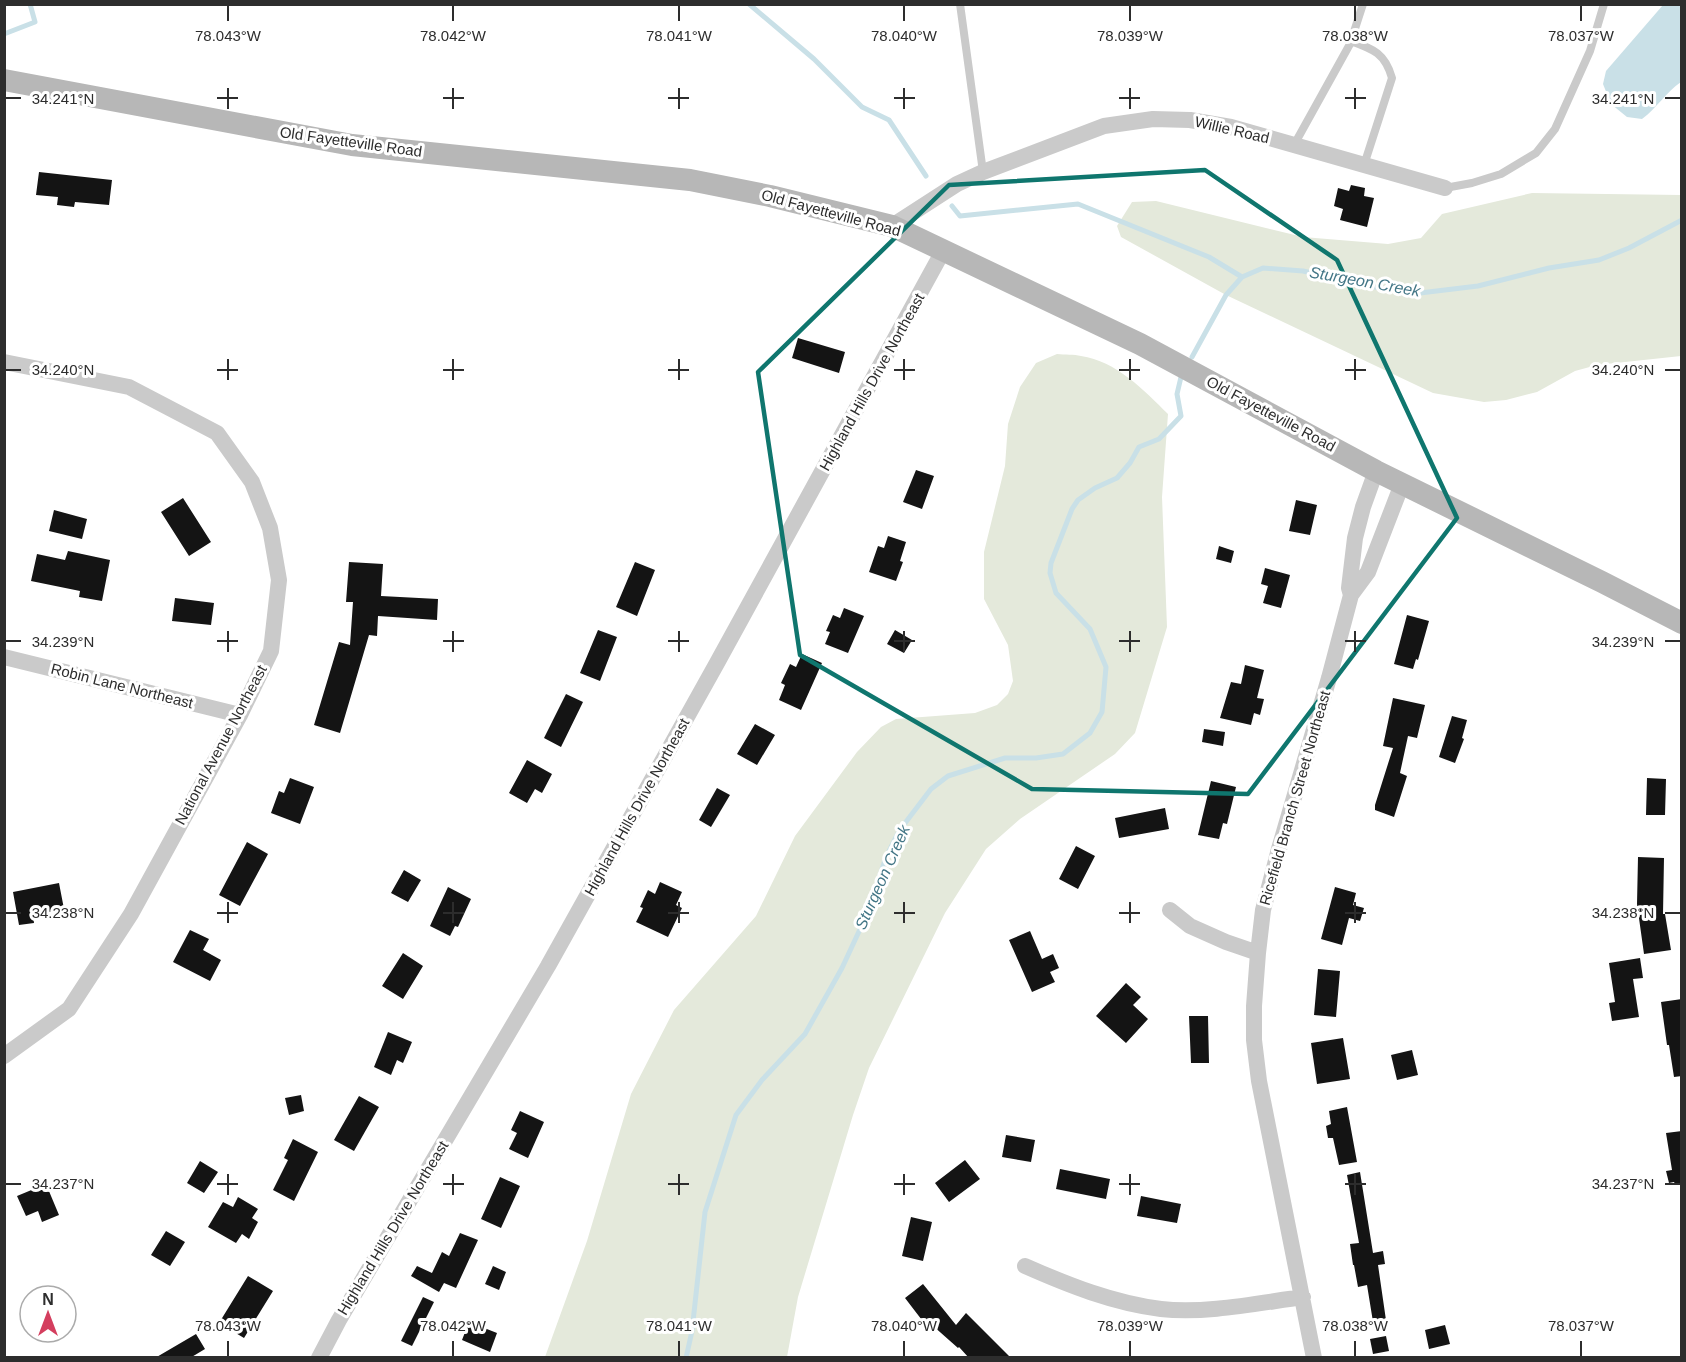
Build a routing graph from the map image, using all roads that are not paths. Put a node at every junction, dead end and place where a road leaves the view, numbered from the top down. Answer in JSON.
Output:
{"nodes":[{"id":1,"x":960,"y":4,"type":"edge"},
{"id":2,"x":1363,"y":4,"type":"edge"},
{"id":3,"x":1604,"y":4,"type":"edge"},
{"id":4,"x":1351,"y":41,"type":"junction"},
{"id":5,"x":4,"y":80,"type":"edge"},
{"id":6,"x":1294,"y":145,"type":"junction"},
{"id":7,"x":1364,"y":165,"type":"junction"},
{"id":8,"x":983,"y":172,"type":"junction"},
{"id":9,"x":1445,"y":188,"type":"joint"},
{"id":10,"x":892,"y":226,"type":"junction"},
{"id":11,"x":943,"y":251,"type":"junction"},
{"id":12,"x":4,"y":362,"type":"edge"},
{"id":13,"x":1376,"y":471,"type":"junction"},
{"id":14,"x":1401,"y":484,"type":"junction"},
{"id":15,"x":1352,"y":595,"type":"junction"},
{"id":16,"x":1682,"y":622,"type":"edge"},
{"id":17,"x":4,"y":657,"type":"edge"},
{"id":18,"x":240,"y":715,"type":"junction"},
{"id":19,"x":1170,"y":910,"type":"dead end"},
{"id":20,"x":1258,"y":953,"type":"junction"},
{"id":21,"x":7,"y":1047,"type":"edge"},
{"id":22,"x":1024,"y":1266,"type":"dead end"},
{"id":23,"x":1303,"y":1297,"type":"junction"},
{"id":24,"x":319,"y":1358,"type":"edge"},
{"id":25,"x":1314,"y":1358,"type":"edge"}],
"edges":[{"from":1,"to":8,"type":"lane"},
{"from":2,"to":4,"type":"lane"},
{"from":3,"to":9,"type":"lane"},
{"from":4,"to":6,"type":"lane"},
{"from":4,"to":7,"type":"lane"},
{"from":5,"to":10,"type":"street","name":"Old Fayetteville Road"},
{"from":6,"to":7,"type":"street","name":"Willie Road"},
{"from":6,"to":8,"type":"street","name":"Willie Road"},
{"from":7,"to":9,"type":"street","name":"Willie Road"},
{"from":8,"to":10,"type":"street","name":"Willie Road"},
{"from":10,"to":11,"type":"street","name":"Old Fayetteville Road"},
{"from":11,"to":13,"type":"street","name":"Old Fayetteville Road"},
{"from":11,"to":24,"type":"street","name":"Highland Hills Drive Northeast"},
{"from":12,"to":18,"type":"street","name":"National Avenue Northeast"},
{"from":13,"to":14,"type":"street","name":"Old Fayetteville Road"},
{"from":13,"to":15,"type":"street","name":"Ricefield Branch Street Northeast"},
{"from":14,"to":15,"type":"street","name":"Ricefield Branch Street Northeast"},
{"from":14,"to":16,"type":"street","name":"Old Fayetteville Road"},
{"from":15,"to":20,"type":"street","name":"Ricefield Branch Street Northeast"},
{"from":17,"to":18,"type":"street","name":"Robin Lane Northeast"},
{"from":18,"to":21,"type":"street","name":"National Avenue Northeast"},
{"from":19,"to":20,"type":"street"},
{"from":20,"to":23,"type":"street","name":"Ricefield Branch Street Northeast"},
{"from":22,"to":23,"type":"street"},
{"from":23,"to":25,"type":"street","name":"Ricefield Branch Street Northeast"}]}
